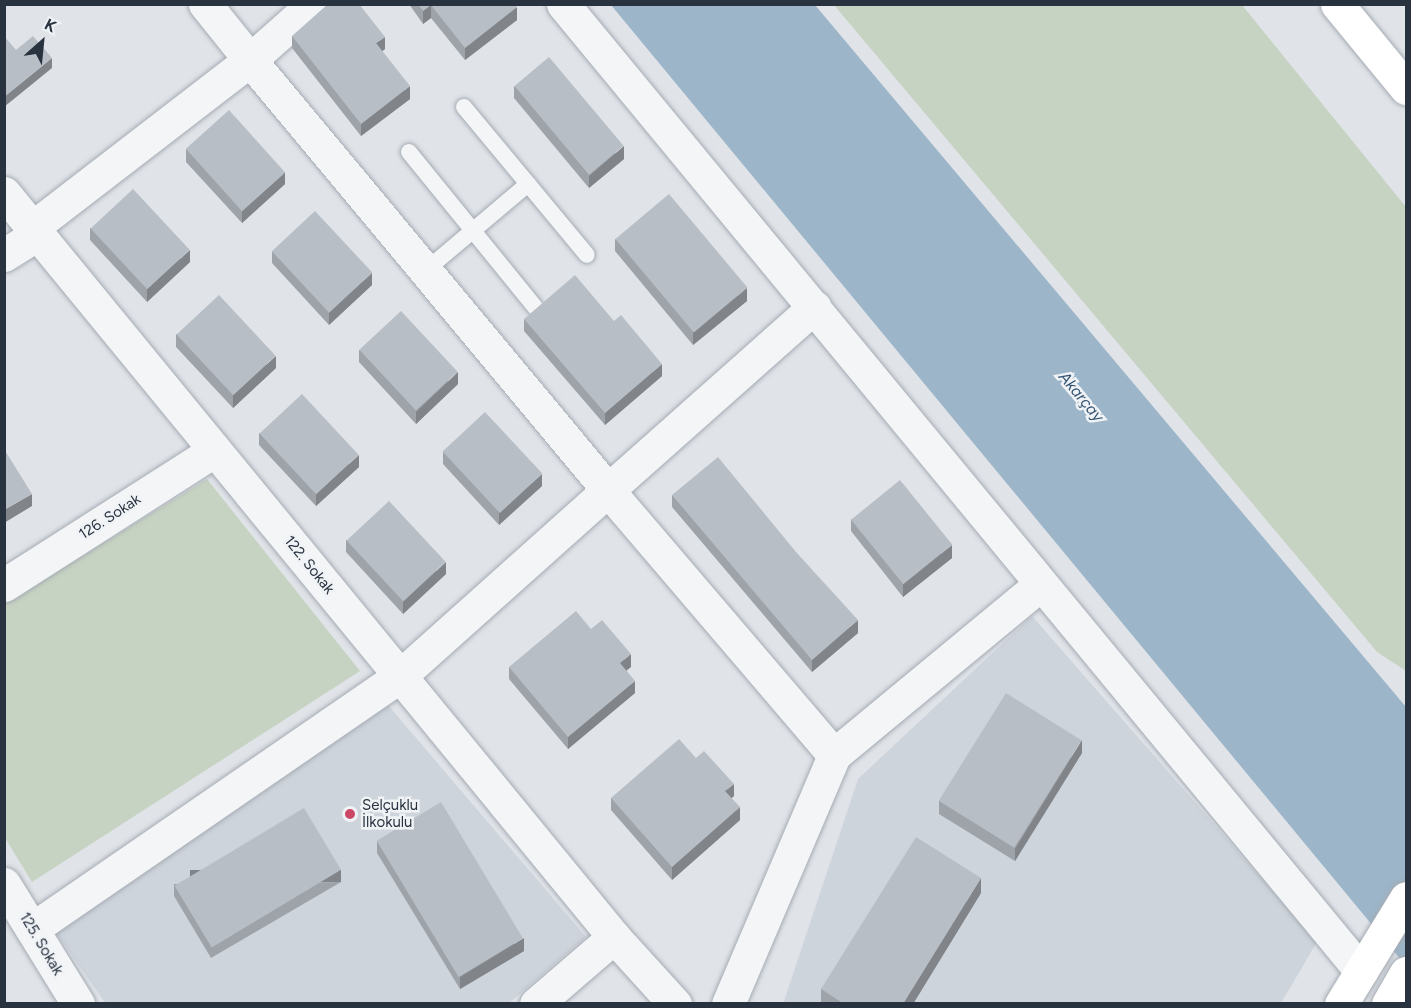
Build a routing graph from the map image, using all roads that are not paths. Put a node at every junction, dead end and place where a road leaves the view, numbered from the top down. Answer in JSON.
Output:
{"nodes":[{"id":1,"x":205,"y":4,"type":"edge"},
{"id":2,"x":313,"y":4,"type":"edge"},
{"id":3,"x":563,"y":4,"type":"edge"},
{"id":4,"x":1336,"y":4,"type":"edge"},
{"id":5,"x":250,"y":60,"type":"junction"},
{"id":6,"x":1407,"y":88,"type":"edge"},
{"id":7,"x":464,"y":107,"type":"dead end"},
{"id":8,"x":409,"y":152,"type":"dead end"},
{"id":9,"x":528,"y":184,"type":"junction"},
{"id":10,"x":4,"y":193,"type":"edge"},
{"id":11,"x":35,"y":230,"type":"junction"},
{"id":12,"x":473,"y":231,"type":"junction"},
{"id":13,"x":4,"y":255,"type":"edge"},
{"id":14,"x":587,"y":255,"type":"dead end"},
{"id":15,"x":425,"y":271,"type":"junction"},
{"id":16,"x":535,"y":307,"type":"edge"},
{"id":17,"x":814,"y":307,"type":"junction"},
{"id":18,"x":215,"y":450,"type":"junction"},
{"id":19,"x":608,"y":490,"type":"junction"},
{"id":20,"x":1041,"y":584,"type":"junction"},
{"id":21,"x":4,"y":585,"type":"edge"},
{"id":22,"x":400,"y":676,"type":"junction"},
{"id":23,"x":834,"y":755,"type":"junction"},
{"id":24,"x":4,"y":884,"type":"edge"},
{"id":25,"x":1407,"y":898,"type":"edge"},
{"id":26,"x":32,"y":929,"type":"junction"},
{"id":27,"x":614,"y":937,"type":"junction"},
{"id":28,"x":1361,"y":971,"type":"junction"},
{"id":29,"x":78,"y":1004,"type":"edge"},
{"id":30,"x":536,"y":1004,"type":"edge"},
{"id":31,"x":675,"y":1004,"type":"edge"},
{"id":32,"x":728,"y":1004,"type":"edge"},
{"id":33,"x":1341,"y":1004,"type":"edge"}],
"edges":[{"from":1,"to":5,"type":"street"},
{"from":2,"to":5,"type":"street"},
{"from":3,"to":17,"type":"street"},
{"from":4,"to":6,"type":"main road"},
{"from":5,"to":11,"type":"street"},
{"from":5,"to":15,"type":"street"},
{"from":7,"to":9,"type":"lane"},
{"from":8,"to":12,"type":"lane"},
{"from":9,"to":12,"type":"lane"},
{"from":9,"to":14,"type":"lane"},
{"from":10,"to":11,"type":"street","name":"122. Sokak"},
{"from":11,"to":13,"type":"street"},
{"from":11,"to":18,"type":"street","name":"122. Sokak"},
{"from":12,"to":15,"type":"lane"},
{"from":12,"to":16,"type":"lane"},
{"from":15,"to":19,"type":"street"},
{"from":17,"to":19,"type":"street"},
{"from":17,"to":20,"type":"street"},
{"from":18,"to":21,"type":"street","name":"126. Sokak"},
{"from":18,"to":22,"type":"street","name":"122. Sokak"},
{"from":19,"to":22,"type":"street"},
{"from":19,"to":23,"type":"street"},
{"from":20,"to":23,"type":"street"},
{"from":20,"to":28,"type":"street"},
{"from":22,"to":26,"type":"street"},
{"from":22,"to":27,"type":"street","name":"122. Sokak"},
{"from":23,"to":32,"type":"street"},
{"from":24,"to":26,"type":"street","name":"125. Sokak"},
{"from":25,"to":28,"type":"main road"},
{"from":26,"to":29,"type":"street","name":"125. Sokak"},
{"from":27,"to":30,"type":"street"},
{"from":27,"to":31,"type":"street","name":"122. Sokak"},
{"from":28,"to":33,"type":"main road"}]}
